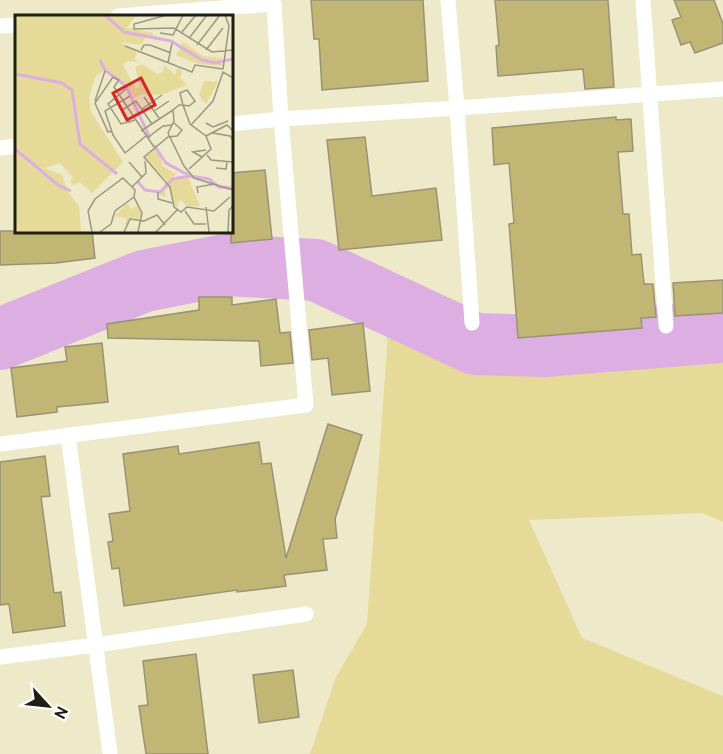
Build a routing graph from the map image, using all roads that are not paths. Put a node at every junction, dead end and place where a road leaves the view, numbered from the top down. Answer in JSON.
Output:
{"nodes":[{"id":1,"x":448,"y":0,"type":"edge"},
{"id":2,"x":643,"y":0,"type":"edge"},
{"id":3,"x":131,"y":15,"type":"edge"},
{"id":4,"x":15,"y":25,"type":"edge"},
{"id":5,"x":0,"y":26,"type":"edge"},
{"id":6,"x":723,"y":88,"type":"edge"},
{"id":7,"x":650,"y":94,"type":"junction"},
{"id":8,"x":457,"y":108,"type":"junction"},
{"id":9,"x":281,"y":119,"type":"junction"},
{"id":10,"x":232,"y":124,"type":"edge"},
{"id":11,"x":15,"y":146,"type":"edge"},
{"id":12,"x":0,"y":148,"type":"edge"},
{"id":13,"x":472,"y":323,"type":"dead end"},
{"id":14,"x":666,"y":326,"type":"dead end"},
{"id":15,"x":68,"y":435,"type":"junction"},
{"id":16,"x":0,"y":444,"type":"edge"},
{"id":17,"x":306,"y":614,"type":"dead end"},
{"id":18,"x":96,"y":645,"type":"junction"},
{"id":19,"x":0,"y":657,"type":"edge"},
{"id":20,"x":110,"y":754,"type":"edge"}],
"edges":[{"from":1,"to":8,"type":"lane"},
{"from":2,"to":7,"type":"lane"},
{"from":3,"to":9,"type":"lane"},
{"from":4,"to":5,"type":"lane"},
{"from":6,"to":7,"type":"lane"},
{"from":7,"to":8,"type":"lane"},
{"from":7,"to":14,"type":"lane"},
{"from":8,"to":9,"type":"lane"},
{"from":8,"to":13,"type":"lane"},
{"from":9,"to":10,"type":"lane"},
{"from":9,"to":15,"type":"lane"},
{"from":11,"to":12,"type":"lane"},
{"from":15,"to":16,"type":"lane"},
{"from":15,"to":18,"type":"lane"},
{"from":17,"to":18,"type":"lane"},
{"from":18,"to":19,"type":"lane"},
{"from":18,"to":20,"type":"lane"}]}
